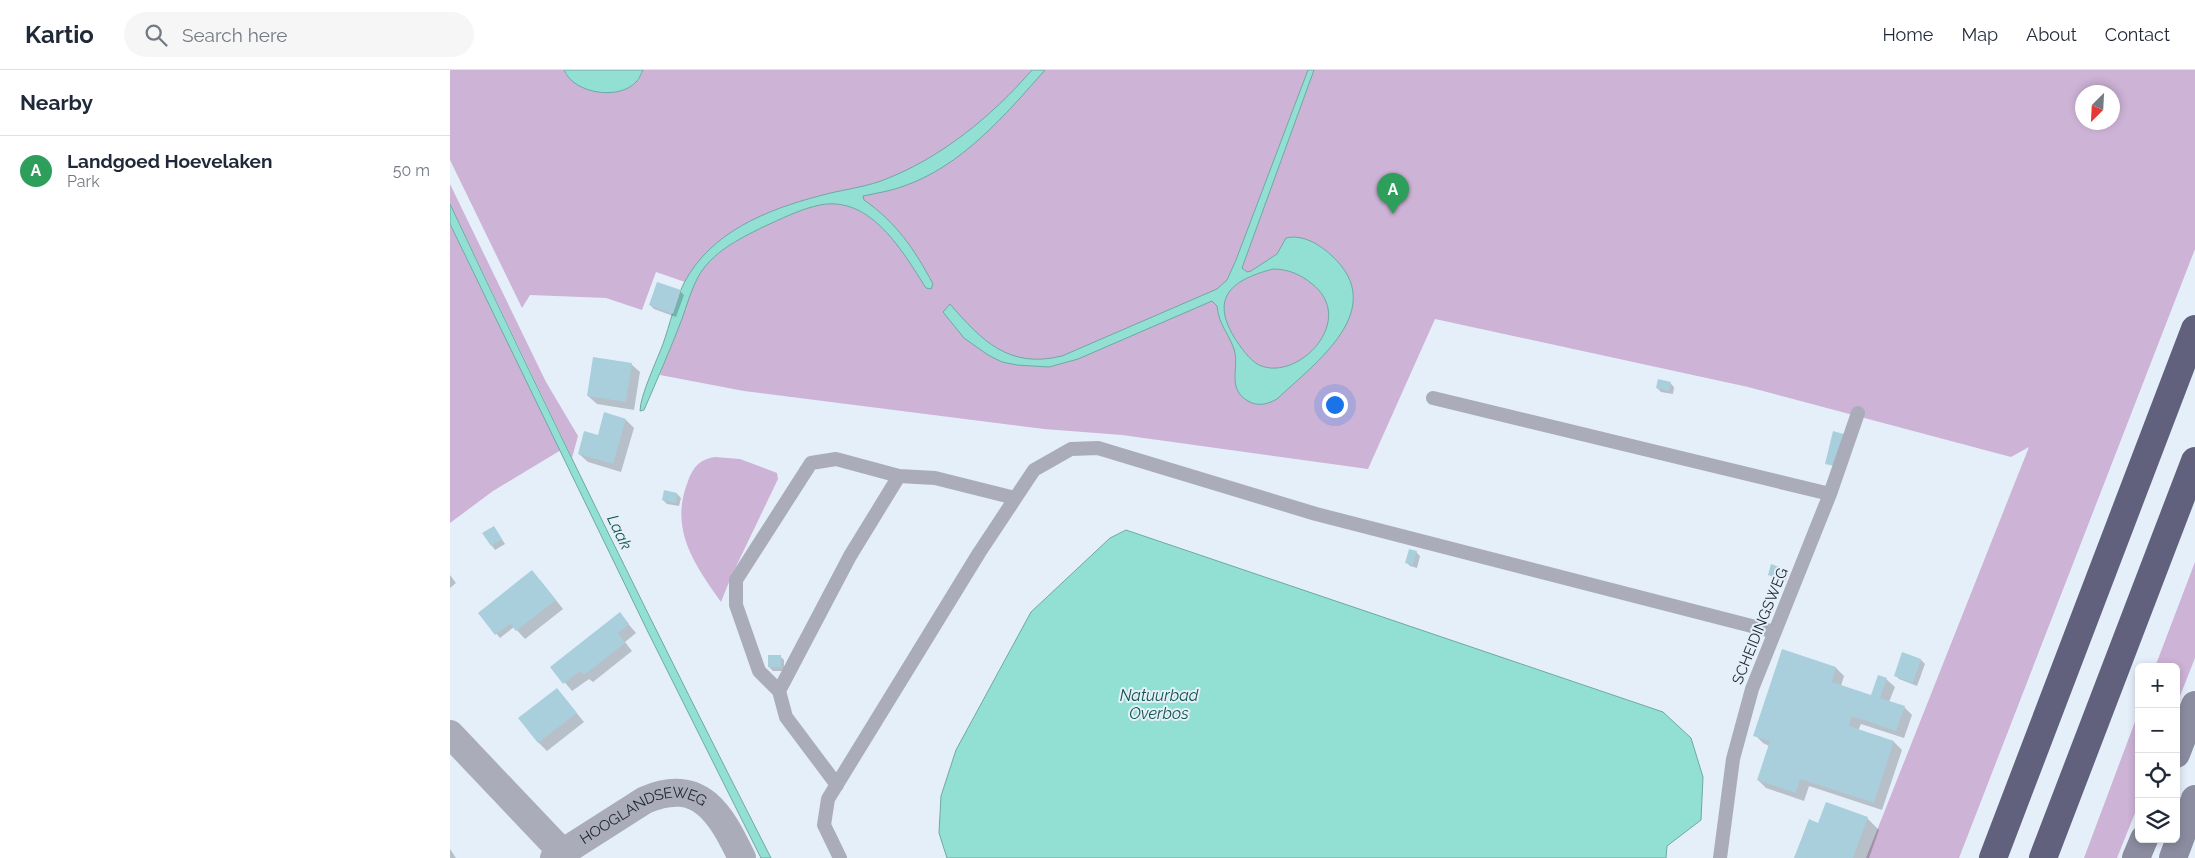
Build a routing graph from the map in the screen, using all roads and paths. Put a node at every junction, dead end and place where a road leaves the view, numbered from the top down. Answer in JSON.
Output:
{"nodes":[{"id":1,"x":2195,"y":329,"type":"edge"},
{"id":2,"x":1433,"y":398,"type":"dead end"},
{"id":3,"x":1858,"y":413,"type":"dead end"},
{"id":4,"x":2195,"y":461,"type":"edge"},
{"id":5,"x":900,"y":476,"type":"junction"},
{"id":6,"x":1830,"y":494,"type":"junction"},
{"id":7,"x":1015,"y":498,"type":"junction"},
{"id":8,"x":1775,"y":632,"type":"junction"},
{"id":9,"x":779,"y":691,"type":"junction"},
{"id":10,"x":2195,"y":705,"type":"edge"},
{"id":11,"x":450,"y":734,"type":"edge"},
{"id":12,"x":2176,"y":753,"type":"edge"},
{"id":13,"x":836,"y":785,"type":"junction"},
{"id":14,"x":2195,"y":799,"type":"edge"},
{"id":15,"x":2142,"y":843,"type":"edge"},
{"id":16,"x":558,"y":855,"type":"edge"},
{"id":17,"x":742,"y":858,"type":"edge"},
{"id":18,"x":840,"y":858,"type":"edge"},
{"id":19,"x":1720,"y":858,"type":"edge"},
{"id":20,"x":1993,"y":858,"type":"edge"},
{"id":21,"x":2043,"y":858,"type":"edge"},
{"id":22,"x":2136,"y":858,"type":"edge"},
{"id":23,"x":2173,"y":858,"type":"edge"}],
"edges":[{"from":1,"to":20,"type":"highway"},
{"from":2,"to":6,"type":"lane"},
{"from":3,"to":6,"type":"lane","name":"SCHEIDINGSWEG"},
{"from":4,"to":21,"type":"highway"},
{"from":5,"to":7,"type":"lane"},
{"from":5,"to":9,"type":"lane"},
{"from":5,"to":9,"type":"lane"},
{"from":6,"to":8,"type":"lane","name":"SCHEIDINGSWEG"},
{"from":7,"to":8,"type":"lane"},
{"from":7,"to":13,"type":"lane"},
{"from":8,"to":19,"type":"lane","name":"SCHEIDINGSWEG"},
{"from":9,"to":13,"type":"lane"},
{"from":10,"to":12,"type":"main road"},
{"from":11,"to":16,"type":"street","name":"HOOGLANDSEWEG"},
{"from":13,"to":18,"type":"lane"},
{"from":14,"to":23,"type":"main road"},
{"from":15,"to":22,"type":"main road"},
{"from":16,"to":17,"type":"street","name":"HOOGLANDSEWEG"}]}
